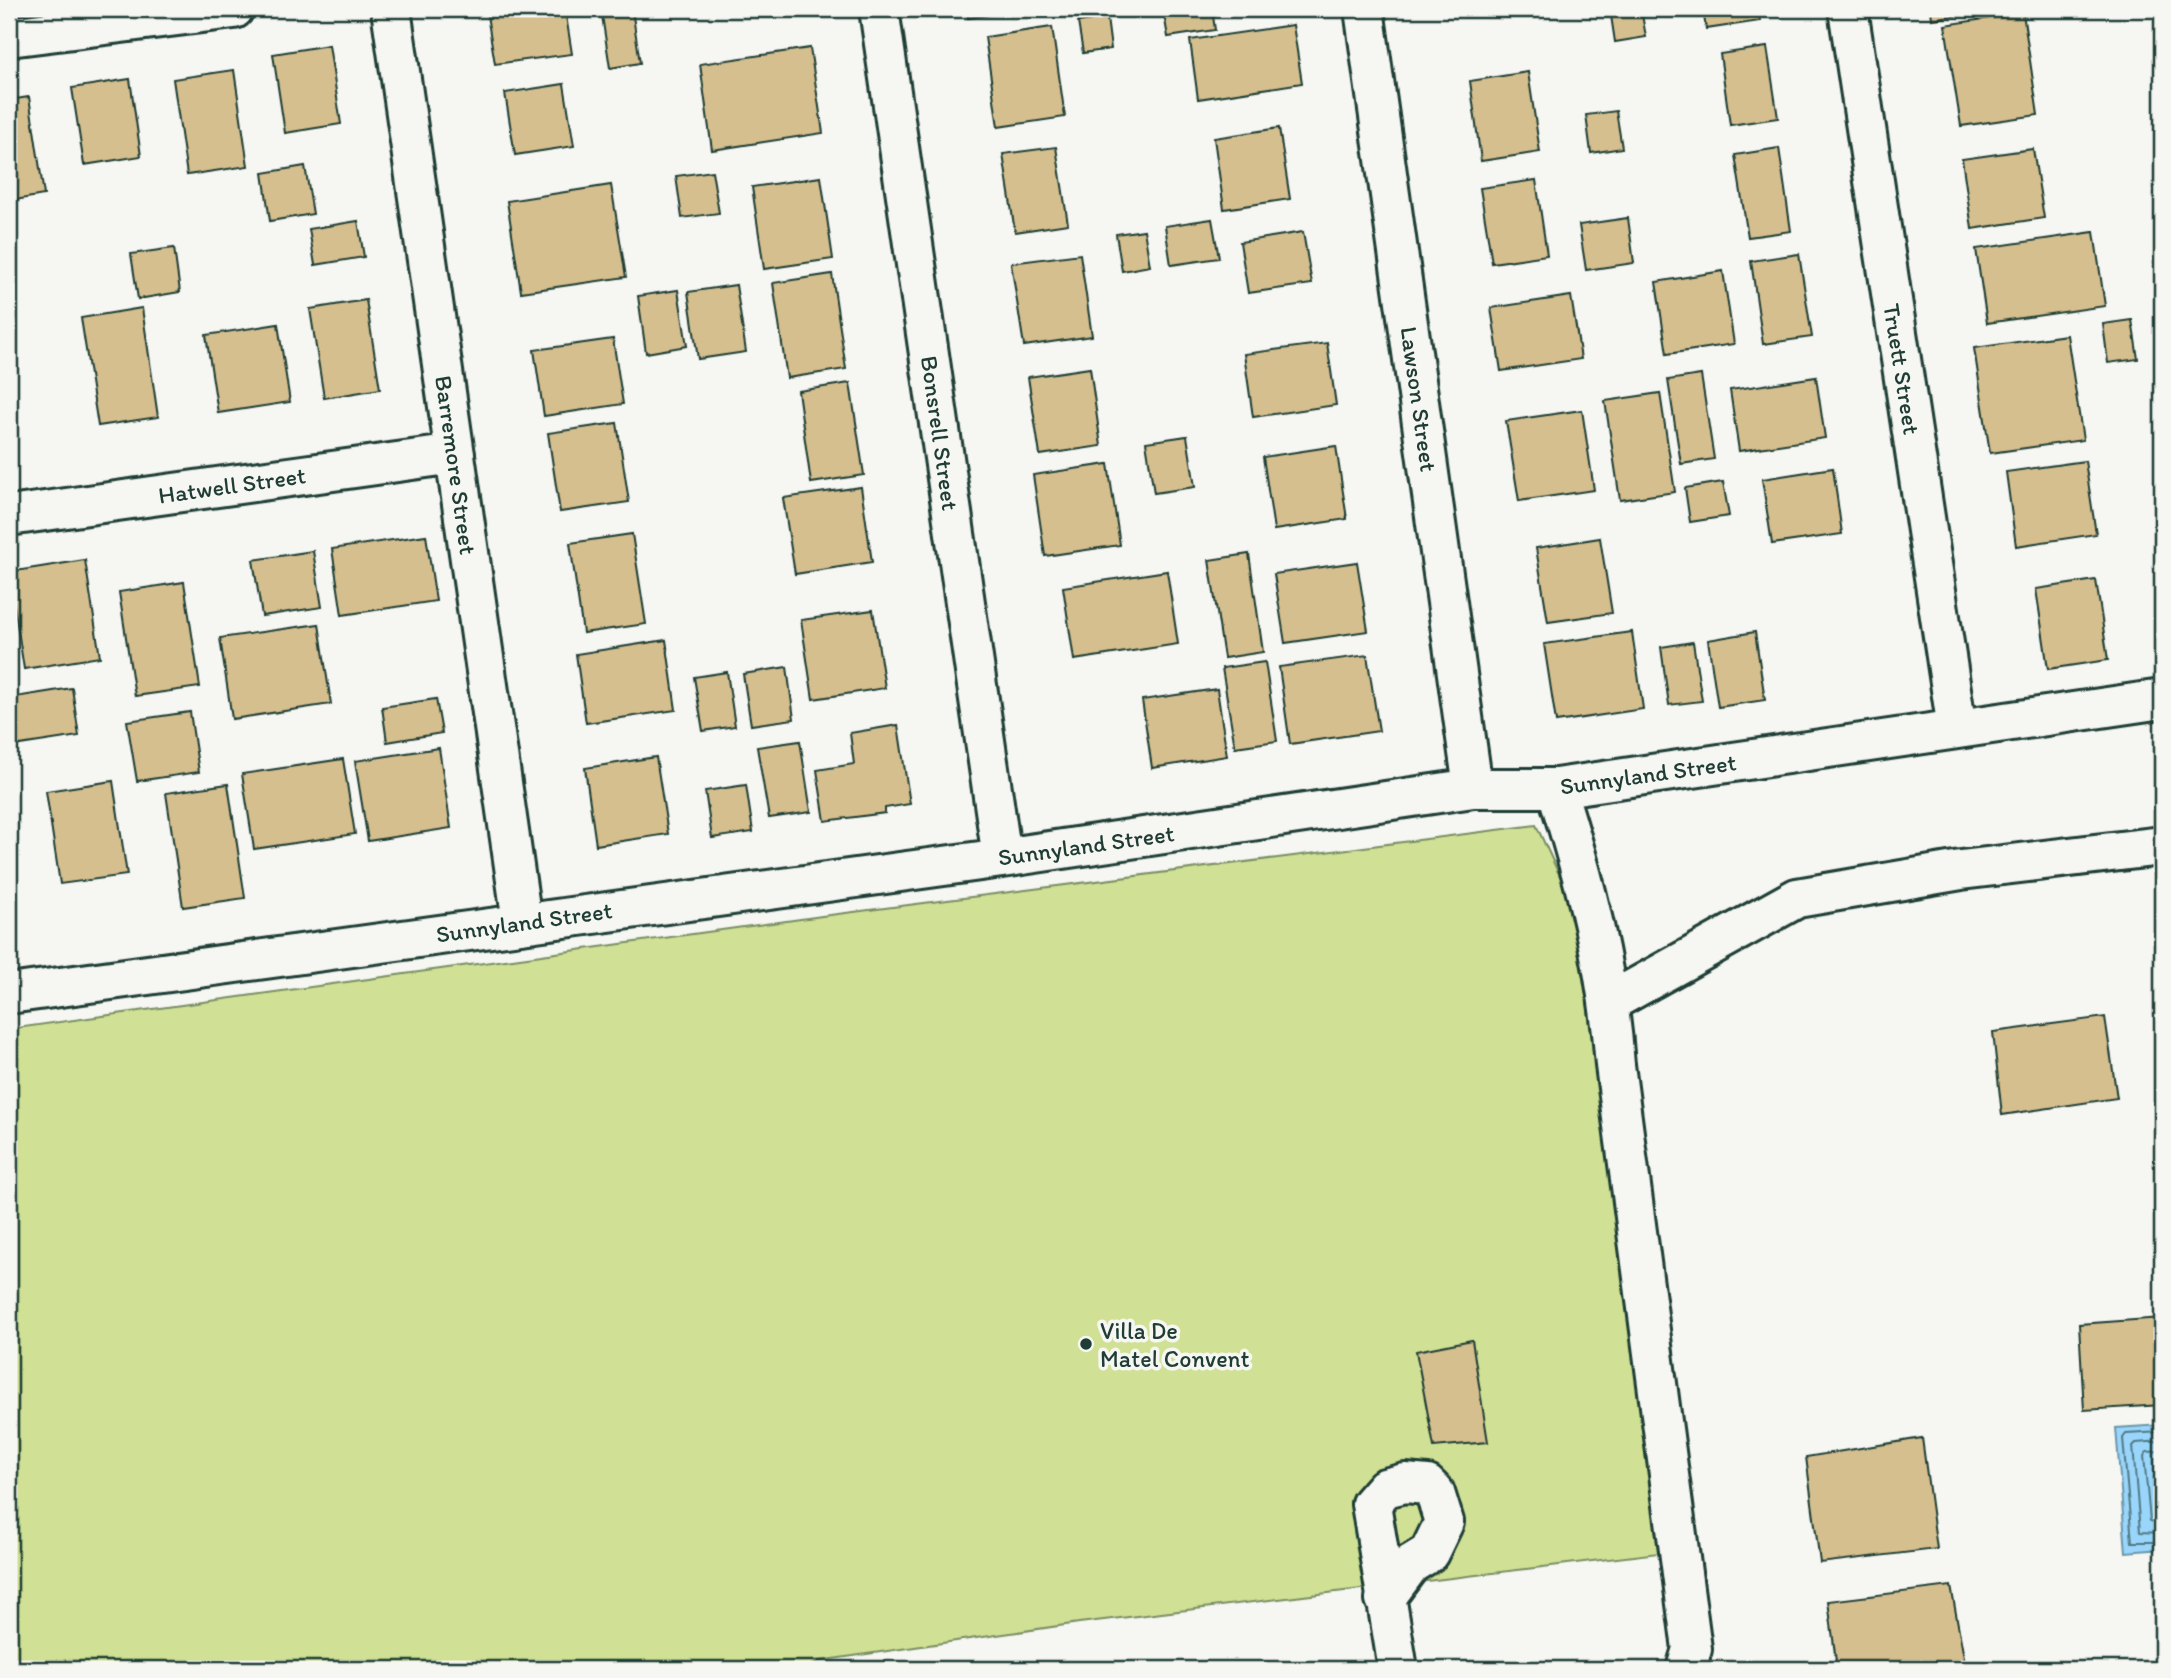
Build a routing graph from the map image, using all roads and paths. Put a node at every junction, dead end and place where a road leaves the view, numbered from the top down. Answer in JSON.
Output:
{"nodes":[{"id":1,"x":234,"y":9,"type":"edge"},
{"id":2,"x":391,"y":9,"type":"edge"},
{"id":3,"x":878,"y":9,"type":"edge"},
{"id":4,"x":1364,"y":9,"type":"edge"},
{"id":5,"x":1848,"y":9,"type":"edge"},
{"id":6,"x":9,"y":37,"type":"edge"},
{"id":7,"x":455,"y":453,"type":"junction"},
{"id":8,"x":9,"y":516,"type":"edge"},
{"id":9,"x":2162,"y":699,"type":"edge"},
{"id":10,"x":1957,"y":729,"type":"junction"},
{"id":11,"x":1473,"y":788,"type":"junction"},
{"id":12,"x":1556,"y":788,"type":"junction"},
{"id":13,"x":2162,"y":846,"type":"edge"},
{"id":14,"x":1002,"y":858,"type":"junction"},
{"id":15,"x":522,"y":922,"type":"junction"},
{"id":16,"x":9,"y":994,"type":"edge"},
{"id":17,"x":1610,"y":1002,"type":"junction"},
{"id":18,"x":1385,"y":1599,"type":"dead end"},
{"id":19,"x":1398,"y":1669,"type":"edge"},
{"id":20,"x":1686,"y":1669,"type":"edge"}],
"edges":[{"from":1,"to":6,"type":"street"},
{"from":2,"to":7,"type":"street","name":"Barremore Street"},
{"from":3,"to":14,"type":"street","name":"Bonsrell Street"},
{"from":4,"to":11,"type":"street","name":"Lawson Street"},
{"from":5,"to":10,"type":"street","name":"Truett Street"},
{"from":7,"to":8,"type":"street","name":"Hatwell Street"},
{"from":7,"to":15,"type":"street","name":"Barremore Street"},
{"from":9,"to":10,"type":"street","name":"Sunnyland Street"},
{"from":10,"to":12,"type":"street","name":"Sunnyland Street"},
{"from":11,"to":12,"type":"street","name":"Sunnyland Street"},
{"from":11,"to":14,"type":"street","name":"Sunnyland Street"},
{"from":12,"to":17,"type":"street"},
{"from":13,"to":17,"type":"street"},
{"from":14,"to":15,"type":"street","name":"Sunnyland Street"},
{"from":15,"to":16,"type":"street","name":"Sunnyland Street"},
{"from":17,"to":20,"type":"street"},
{"from":18,"to":19,"type":"street"}]}
